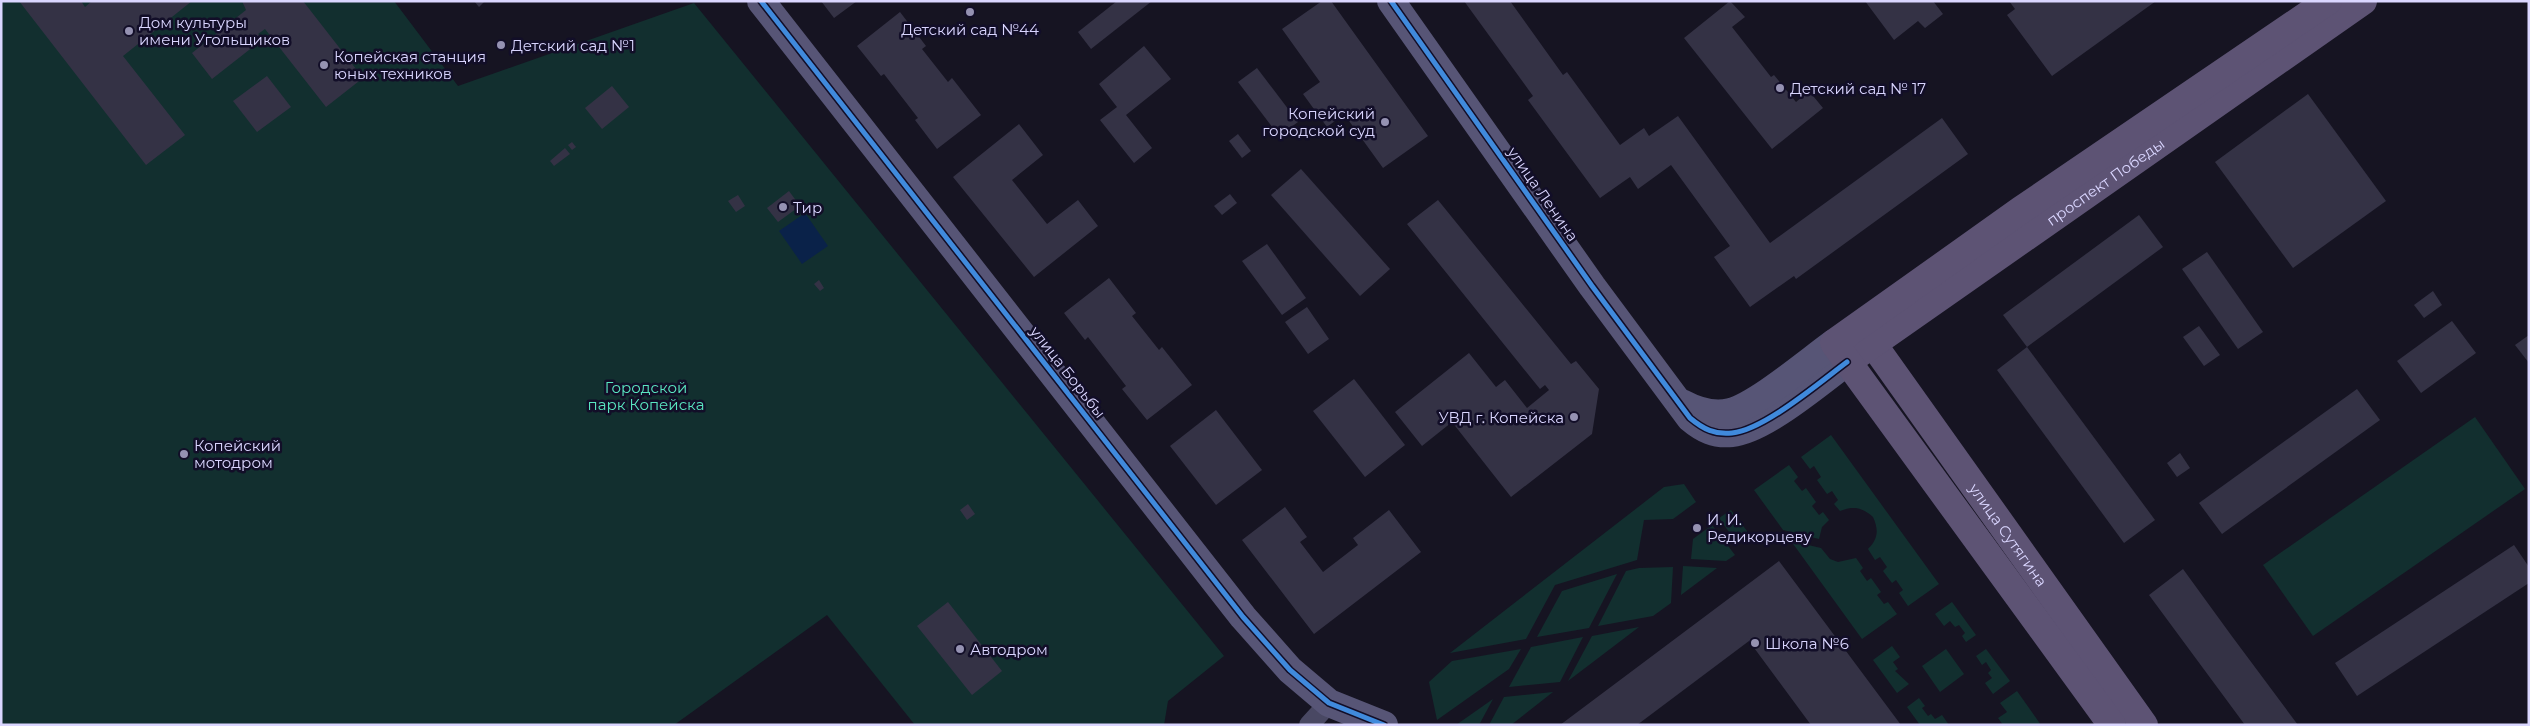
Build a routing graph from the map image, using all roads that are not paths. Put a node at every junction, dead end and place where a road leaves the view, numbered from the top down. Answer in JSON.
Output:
{"nodes":[{"id":1,"x":761,"y":1,"type":"edge"},
{"id":2,"x":1392,"y":1,"type":"edge"},
{"id":3,"x":2328,"y":1,"type":"edge"},
{"id":4,"x":2363,"y":1,"type":"edge"},
{"id":5,"x":2310,"y":10,"type":"edge"},
{"id":6,"x":1866,"y":334,"type":"junction"},
{"id":7,"x":1840,"y":353,"type":"junction"},
{"id":8,"x":1677,"y":400,"type":"joint"},
{"id":9,"x":1329,"y":703,"type":"junction"},
{"id":10,"x":1309,"y":725,"type":"edge"},
{"id":11,"x":1384,"y":725,"type":"edge"},
{"id":12,"x":2112,"y":725,"type":"edge"},
{"id":13,"x":2144,"y":725,"type":"edge"}],
"edges":[{"from":1,"to":9,"type":"street","name":"улица Борьбы"},
{"from":2,"to":8,"type":"street","name":"улица Ленина"},
{"from":3,"to":5,"type":"main road","name":"проспект Победы"},
{"from":4,"to":6,"type":"main road","name":"проспект Победы"},
{"from":5,"to":6,"type":"main road","name":"проспект Победы"},
{"from":6,"to":7,"type":"main road","name":"проспект Победы"},
{"from":6,"to":13,"type":"main road","name":"улица Сутягина"},
{"from":7,"to":8,"type":"street","name":"проспект Победы"},
{"from":7,"to":12,"type":"main road","name":"улица Сутягина"},
{"from":9,"to":10,"type":"street"},
{"from":9,"to":11,"type":"street","name":"улица Борьбы"}]}
